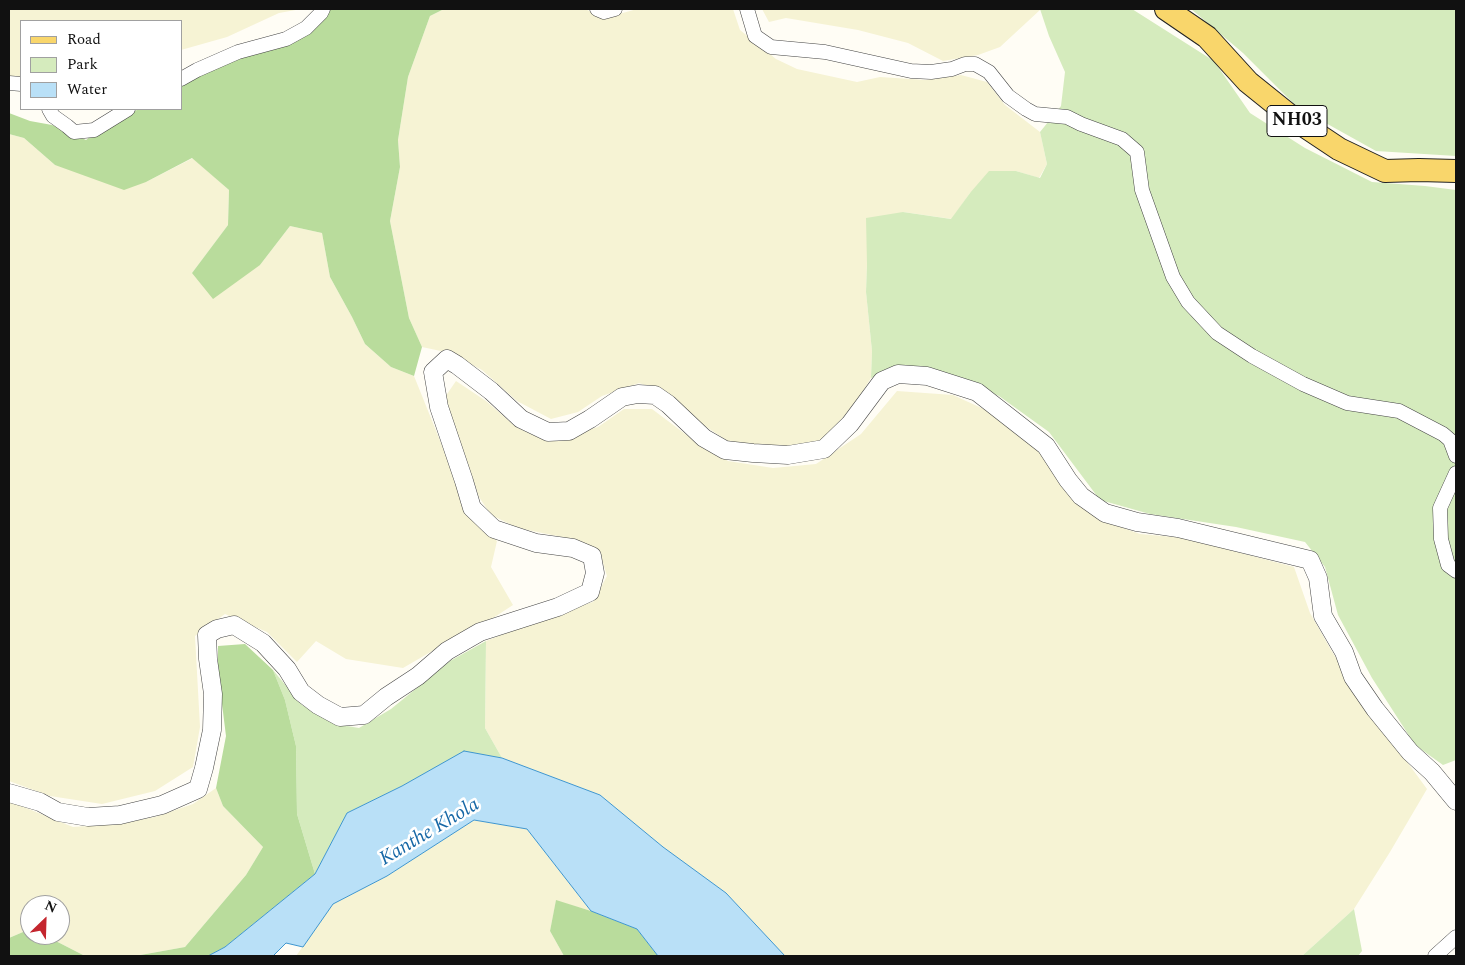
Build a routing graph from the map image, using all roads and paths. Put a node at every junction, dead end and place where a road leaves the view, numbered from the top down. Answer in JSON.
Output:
{"nodes":[{"id":1,"x":323,"y":9,"type":"edge"},
{"id":2,"x":597,"y":9,"type":"edge"},
{"id":3,"x":615,"y":9,"type":"edge"},
{"id":4,"x":747,"y":9,"type":"edge"},
{"id":5,"x":1166,"y":9,"type":"edge"},
{"id":6,"x":182,"y":78,"type":"edge"},
{"id":7,"x":50,"y":110,"type":"edge"},
{"id":8,"x":126,"y":110,"type":"edge"},
{"id":9,"x":1456,"y":171,"type":"edge"},
{"id":10,"x":1456,"y":456,"type":"edge"},
{"id":11,"x":1456,"y":473,"type":"edge"},
{"id":12,"x":1456,"y":571,"type":"edge"},
{"id":13,"x":9,"y":793,"type":"edge"},
{"id":14,"x":1456,"y":801,"type":"edge"},
{"id":15,"x":1456,"y":937,"type":"edge"},
{"id":16,"x":1435,"y":956,"type":"edge"}],
"edges":[{"from":1,"to":6,"type":"street"},
{"from":2,"to":3,"type":"street"},
{"from":4,"to":10,"type":"street"},
{"from":5,"to":9,"type":"main road","number":"NH03"},
{"from":7,"to":8,"type":"street"},
{"from":11,"to":12,"type":"street"},
{"from":13,"to":14,"type":"street"},
{"from":15,"to":16,"type":"street"}]}
